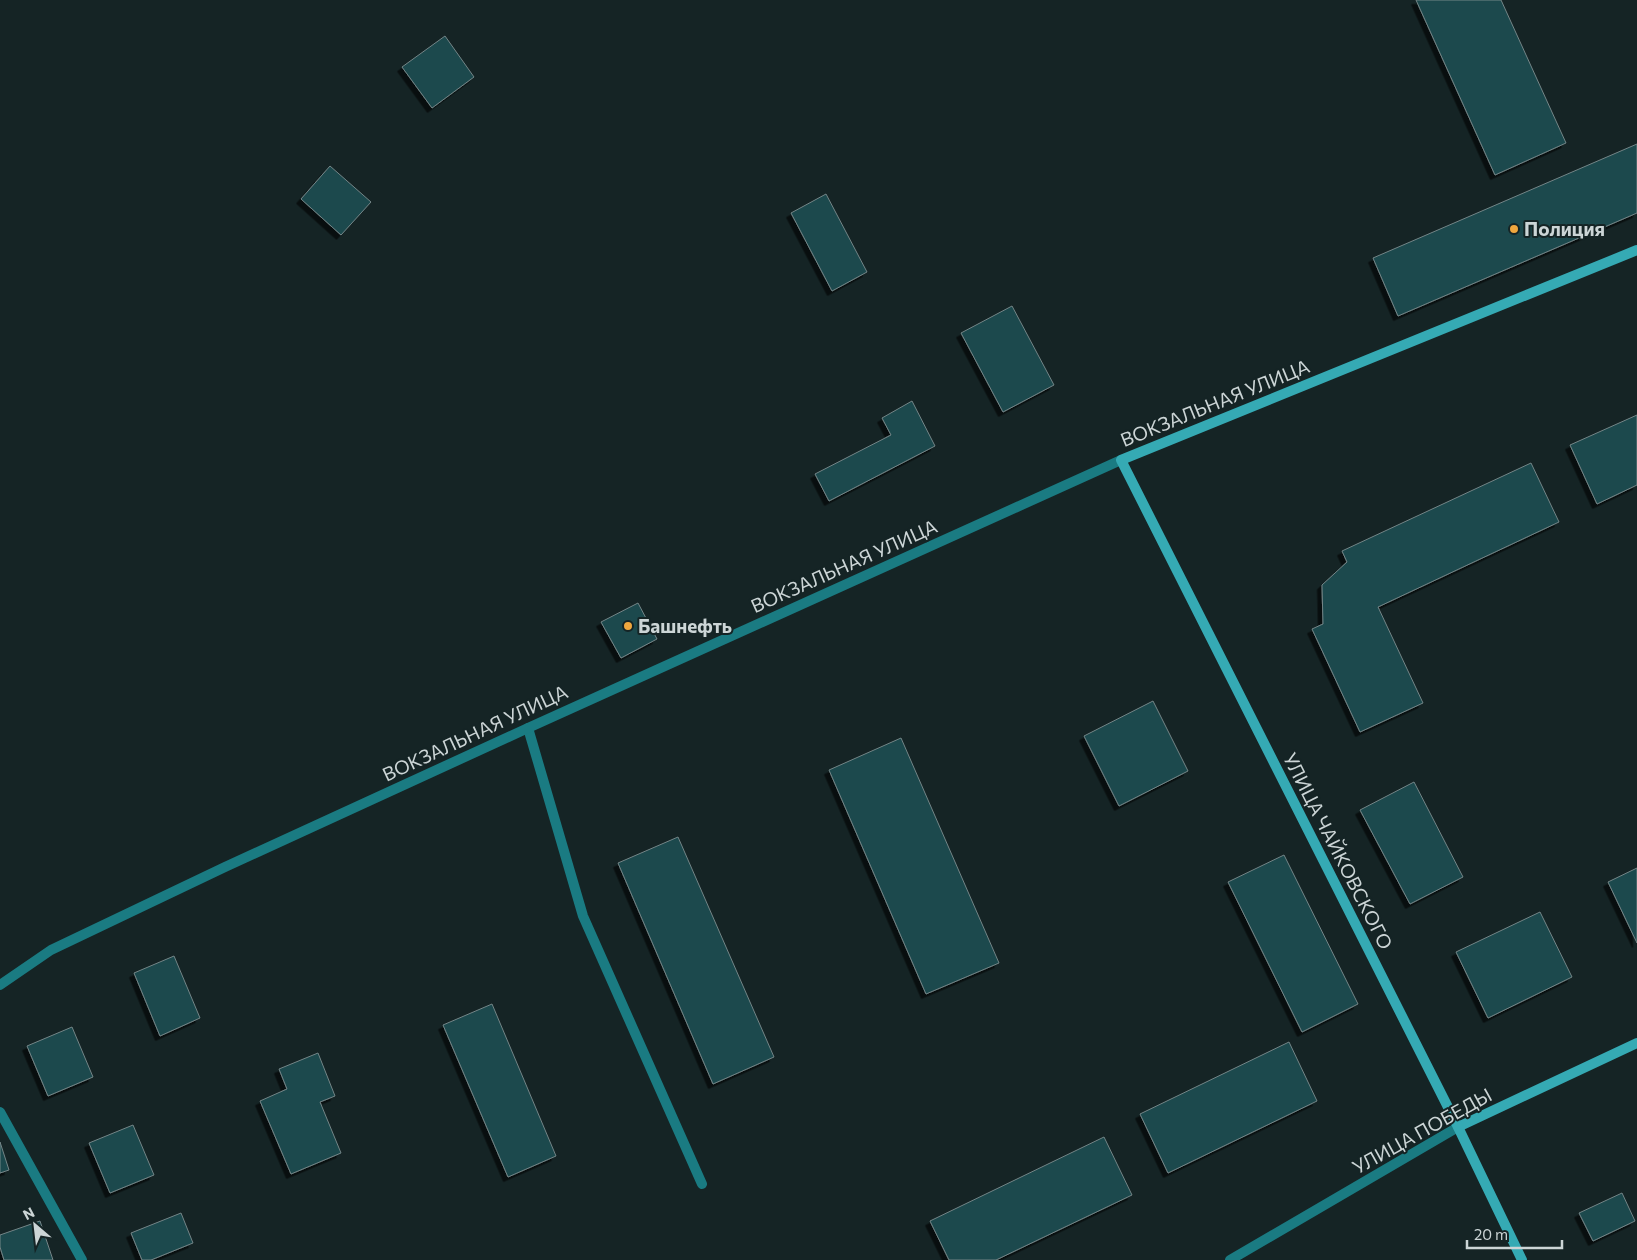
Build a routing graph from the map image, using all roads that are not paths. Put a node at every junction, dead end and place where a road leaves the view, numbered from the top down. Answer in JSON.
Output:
{"nodes":[{"id":1,"x":1637,"y":250,"type":"edge"},
{"id":2,"x":1121,"y":460,"type":"junction"},
{"id":3,"x":528,"y":728,"type":"junction"},
{"id":4,"x":0,"y":986,"type":"edge"},
{"id":5,"x":1637,"y":1043,"type":"edge"},
{"id":6,"x":0,"y":1112,"type":"edge"},
{"id":7,"x":1458,"y":1127,"type":"junction"},
{"id":8,"x":702,"y":1184,"type":"dead end"},
{"id":9,"x":82,"y":1260,"type":"edge"},
{"id":10,"x":1230,"y":1260,"type":"edge"},
{"id":11,"x":1522,"y":1260,"type":"edge"}],
"edges":[{"from":1,"to":2,"type":"street","name":"ВОКЗАЛЬНАЯ УЛИЦА"},
{"from":2,"to":3,"type":"street","name":"ВОКЗАЛЬНАЯ УЛИЦА"},
{"from":2,"to":7,"type":"street","name":"УЛИЦА ЧАЙКОВСКОГО"},
{"from":3,"to":4,"type":"street","name":"ВОКЗАЛЬНАЯ УЛИЦА"},
{"from":3,"to":8,"type":"street"},
{"from":5,"to":7,"type":"street","name":"УЛИЦА ПОБЕДЫ"},
{"from":6,"to":9,"type":"street"},
{"from":7,"to":10,"type":"street","name":"УЛИЦА ПОБЕДЫ"},
{"from":7,"to":11,"type":"street","name":"УЛИЦА ЧАЙКОВСКОГО"}]}
